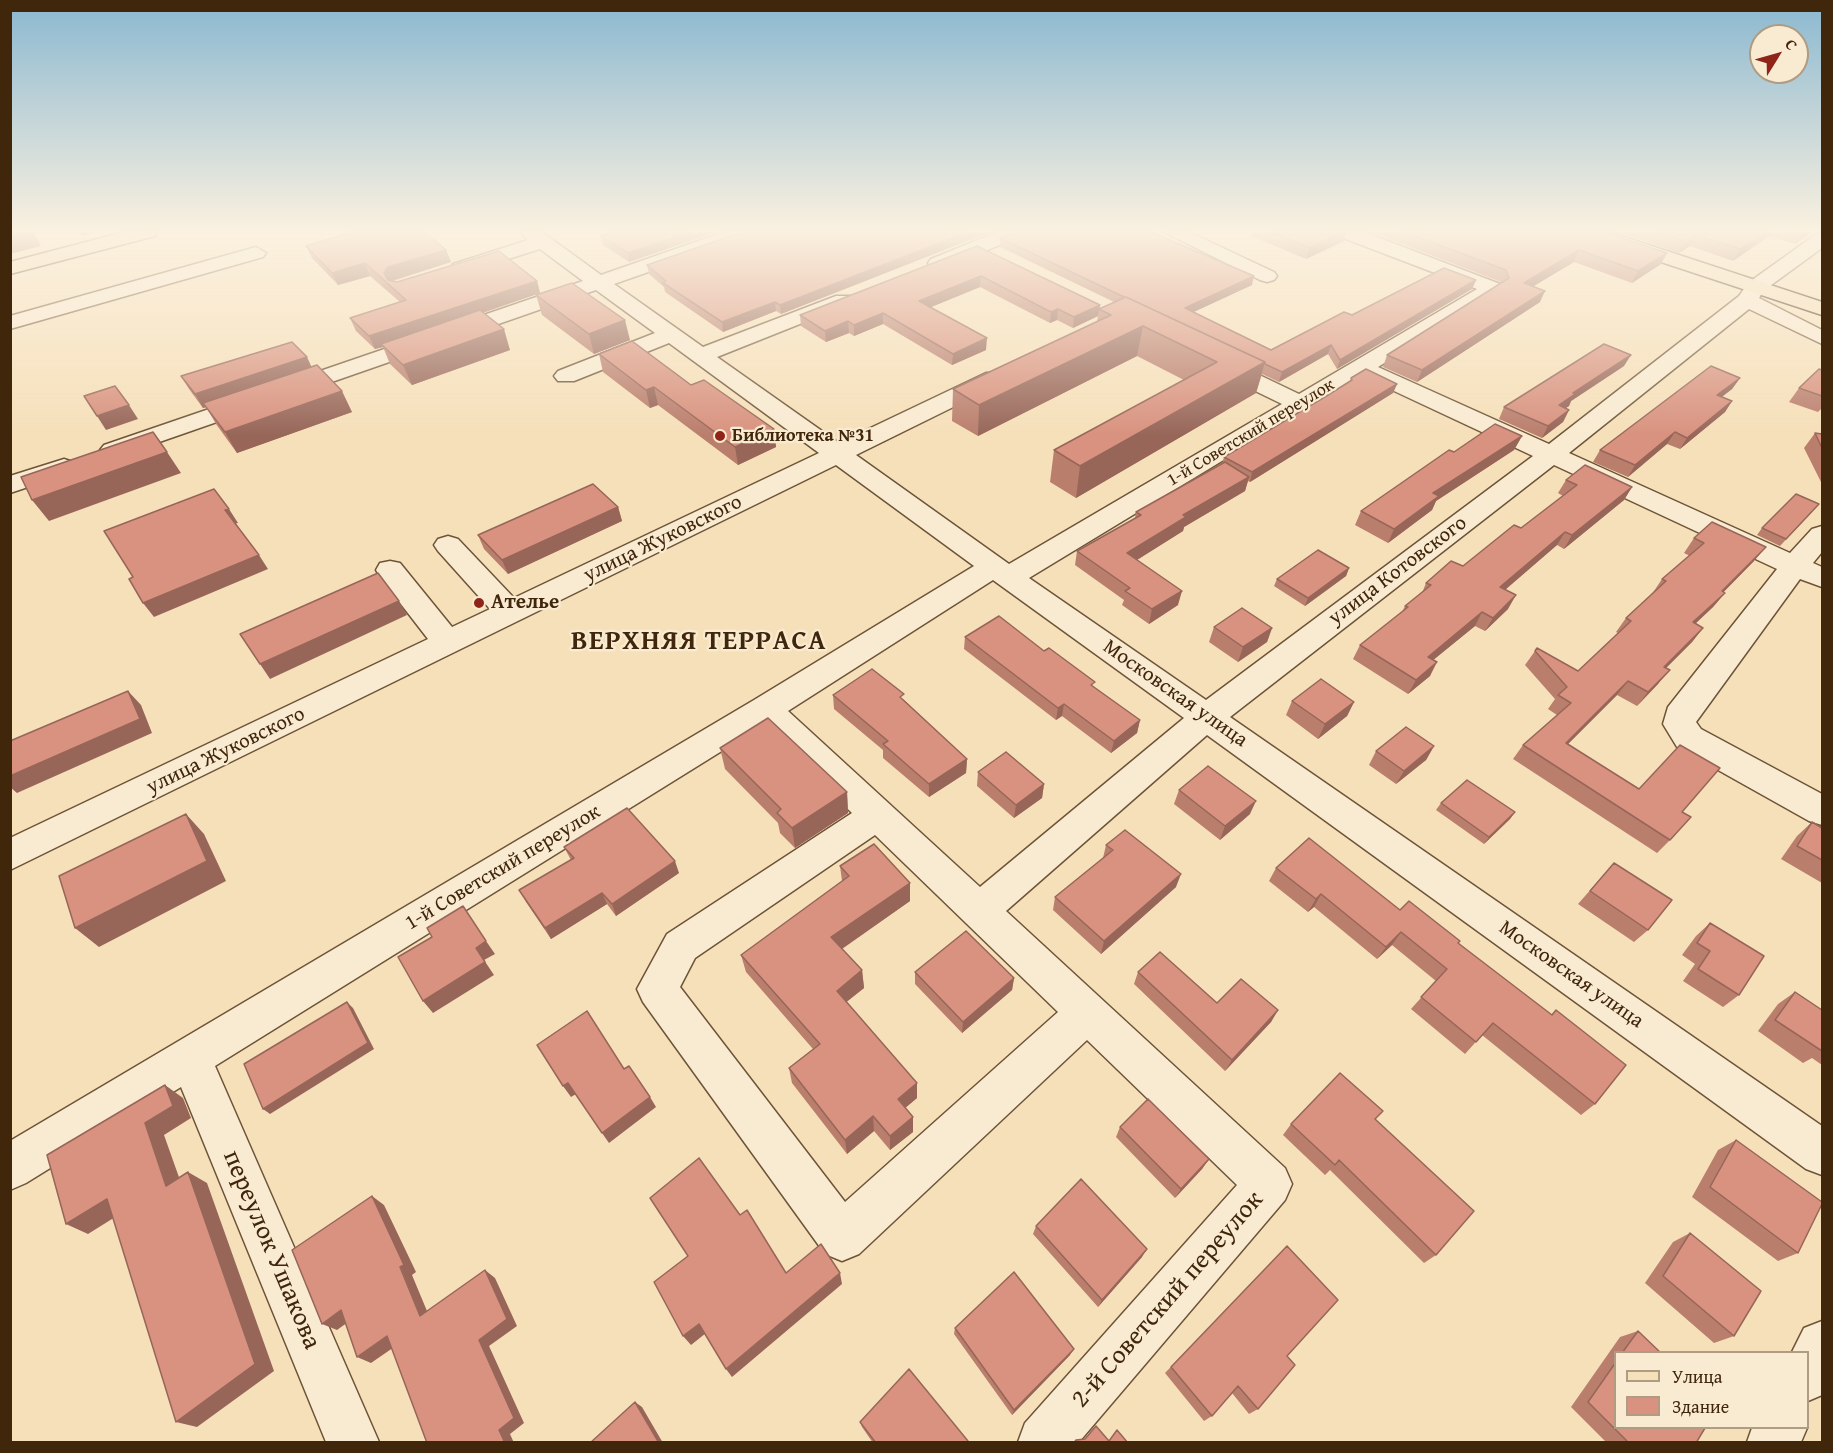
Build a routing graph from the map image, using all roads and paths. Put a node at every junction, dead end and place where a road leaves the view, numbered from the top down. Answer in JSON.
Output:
{"nodes":[{"id":1,"x":92,"y":300,"type":"edge"},
{"id":2,"x":546,"y":300,"type":"edge"},
{"id":3,"x":623,"y":300,"type":"edge"},
{"id":4,"x":844,"y":300,"type":"edge"},
{"id":5,"x":1473,"y":300,"type":"edge"},
{"id":6,"x":1744,"y":300,"type":"edge"},
{"id":7,"x":1758,"y":300,"type":"edge"},
{"id":8,"x":1778,"y":300,"type":"edge"},
{"id":9,"x":1822,"y":309,"type":"edge"},
{"id":10,"x":1781,"y":318,"type":"junction"},
{"id":11,"x":10,"y":323,"type":"edge"},
{"id":12,"x":671,"y":335,"type":"junction"},
{"id":13,"x":1822,"y":338,"type":"edge"},
{"id":14,"x":700,"y":356,"type":"junction"},
{"id":15,"x":1822,"y":356,"type":"edge"},
{"id":16,"x":1205,"y":357,"type":"edge"},
{"id":17,"x":1360,"y":367,"type":"junction"},
{"id":18,"x":1016,"y":368,"type":"edge"},
{"id":19,"x":566,"y":376,"type":"dead end"},
{"id":20,"x":1300,"y":403,"type":"junction"},
{"id":21,"x":1552,"y":454,"type":"junction"},
{"id":22,"x":837,"y":455,"type":"junction"},
{"id":23,"x":10,"y":485,"type":"edge"},
{"id":24,"x":1822,"y":535,"type":"edge"},
{"id":25,"x":448,"y":545,"type":"dead end"},
{"id":26,"x":390,"y":570,"type":"dead end"},
{"id":27,"x":1809,"y":571,"type":"edge"},
{"id":28,"x":1002,"y":572,"type":"junction"},
{"id":29,"x":511,"y":613,"type":"junction"},
{"id":30,"x":448,"y":644,"type":"junction"},
{"id":31,"x":765,"y":709,"type":"junction"},
{"id":32,"x":1207,"y":717,"type":"junction"},
{"id":33,"x":1822,"y":811,"type":"edge"},
{"id":34,"x":877,"y":814,"type":"junction"},
{"id":35,"x":10,"y":855,"type":"edge"},
{"id":36,"x":979,"y":910,"type":"junction"},
{"id":37,"x":1087,"y":1013,"type":"junction"},
{"id":38,"x":190,"y":1058,"type":"junction"},
{"id":39,"x":1822,"y":1153,"type":"edge"},
{"id":40,"x":10,"y":1167,"type":"edge"},
{"id":41,"x":1822,"y":1346,"type":"edge"},
{"id":42,"x":1809,"y":1373,"type":"edge"},
{"id":43,"x":1780,"y":1429,"type":"edge"},
{"id":44,"x":352,"y":1443,"type":"edge"},
{"id":45,"x":1044,"y":1443,"type":"edge"},
{"id":46,"x":1773,"y":1443,"type":"edge"}],
"edges":[{"from":1,"to":11,"type":"street"},
{"from":2,"to":23,"type":"street"},
{"from":3,"to":12,"type":"street","name":"Московская улица"},
{"from":4,"to":14,"type":"street"},
{"from":5,"to":17,"type":"street","name":"1-й Советский переулок"},
{"from":6,"to":21,"type":"street","name":"улица Котовского"},
{"from":7,"to":10,"type":"street"},
{"from":8,"to":9,"type":"main road"},
{"from":10,"to":13,"type":"street"},
{"from":10,"to":15,"type":"street"},
{"from":12,"to":14,"type":"street","name":"Московская улица"},
{"from":12,"to":19,"type":"street"},
{"from":14,"to":22,"type":"street","name":"Московская улица"},
{"from":16,"to":20,"type":"street"},
{"from":17,"to":20,"type":"street","name":"1-й Советский переулок"},
{"from":17,"to":21,"type":"street"},
{"from":18,"to":22,"type":"street","name":"улица Жуковского"},
{"from":20,"to":28,"type":"street","name":"1-й Советский переулок"},
{"from":21,"to":27,"type":"street"},
{"from":21,"to":32,"type":"street","name":"улица Котовского"},
{"from":22,"to":28,"type":"street","name":"Московская улица"},
{"from":22,"to":29,"type":"street","name":"улица Жуковского"},
{"from":24,"to":27,"type":"street"},
{"from":25,"to":29,"type":"street"},
{"from":26,"to":30,"type":"street"},
{"from":27,"to":33,"type":"street"},
{"from":28,"to":31,"type":"street","name":"1-й Советский переулок"},
{"from":28,"to":32,"type":"street","name":"Московская улица"},
{"from":29,"to":30,"type":"street","name":"улица Жуковского"},
{"from":30,"to":35,"type":"street","name":"улица Жуковского"},
{"from":31,"to":34,"type":"street"},
{"from":31,"to":38,"type":"street","name":"1-й Советский переулок"},
{"from":32,"to":36,"type":"street","name":"улица Котовского"},
{"from":32,"to":39,"type":"street","name":"Московская улица"},
{"from":34,"to":36,"type":"street"},
{"from":34,"to":37,"type":"street"},
{"from":36,"to":37,"type":"street"},
{"from":37,"to":45,"type":"street","name":"2-й Советский переулок"},
{"from":38,"to":40,"type":"street","name":"1-й Советский переулок"},
{"from":38,"to":44,"type":"street","name":"переулок Ушакова"},
{"from":41,"to":42,"type":"street"},
{"from":43,"to":46,"type":"street"}]}
